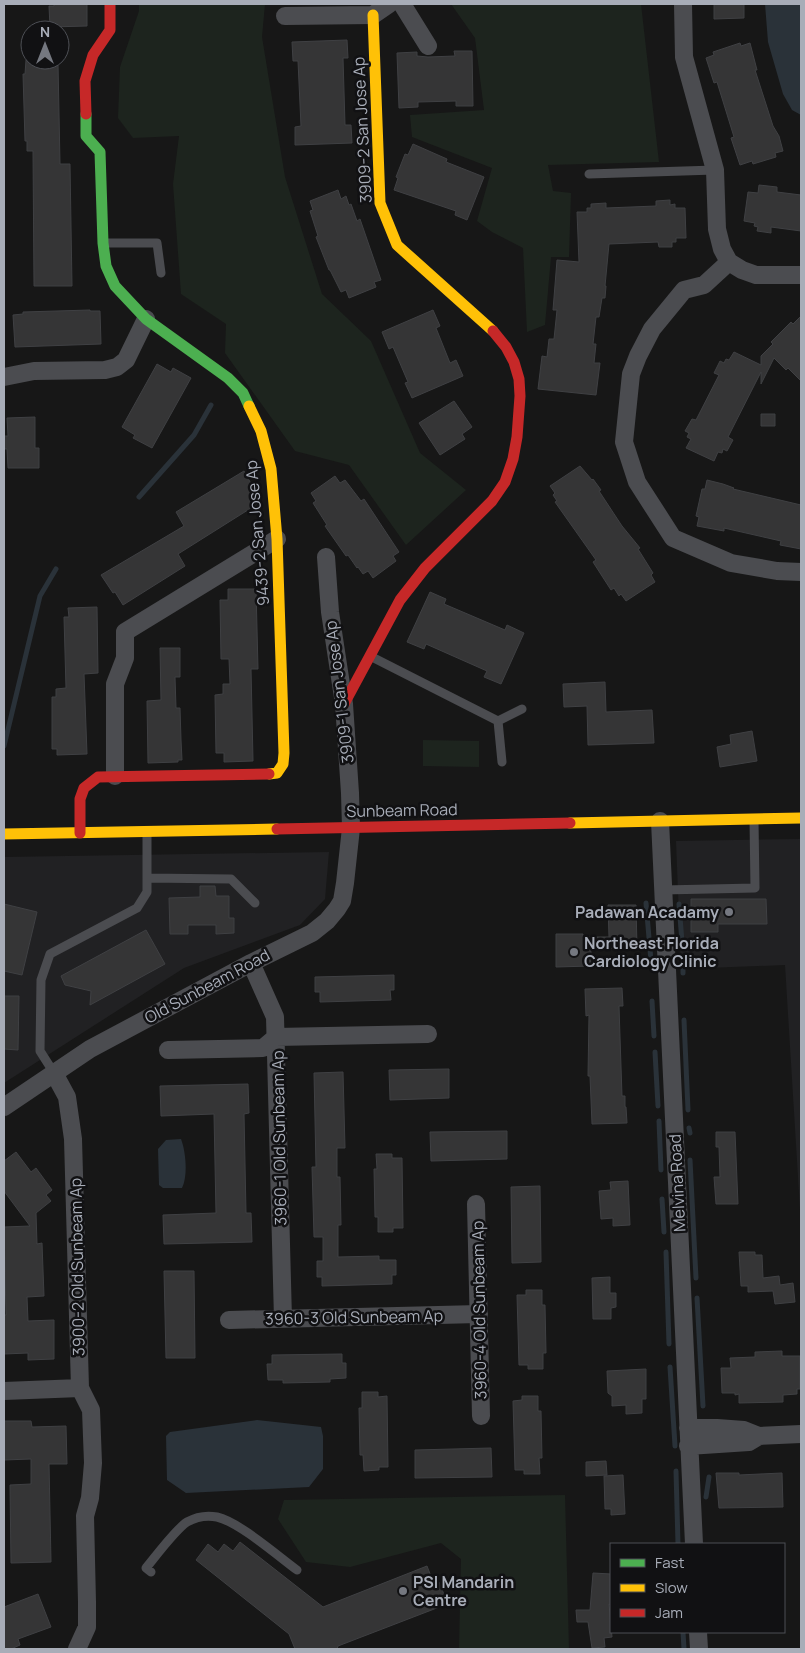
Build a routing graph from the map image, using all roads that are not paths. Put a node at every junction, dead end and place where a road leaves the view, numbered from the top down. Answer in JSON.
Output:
{"nodes":[{"id":1,"x":110,"y":4,"type":"edge"},
{"id":2,"x":389,"y":4,"type":"edge"},
{"id":3,"x":402,"y":4,"type":"edge"},
{"id":4,"x":682,"y":4,"type":"edge"},
{"id":5,"x":373,"y":15,"type":"junction"},
{"id":6,"x":284,"y":16,"type":"dead end"},
{"id":7,"x":428,"y":46,"type":"dead end"},
{"id":8,"x":715,"y":170,"type":"junction"},
{"id":9,"x":589,"y":174,"type":"dead end"},
{"id":10,"x":102,"y":243,"type":"junction"},
{"id":11,"x":729,"y":262,"type":"junction"},
{"id":12,"x":160,"y":273,"type":"dead end"},
{"id":13,"x":801,"y":274,"type":"edge"},
{"id":14,"x":146,"y":319,"type":"junction"},
{"id":15,"x":4,"y":376,"type":"edge"},
{"id":16,"x":277,"y":539,"type":"junction"},
{"id":17,"x":326,"y":557,"type":"dead end"},
{"id":18,"x":801,"y":572,"type":"edge"},
{"id":19,"x":370,"y":656,"type":"junction"},
{"id":20,"x":344,"y":704,"type":"junction"},
{"id":21,"x":522,"y":709,"type":"dead end"},
{"id":22,"x":498,"y":721,"type":"junction"},
{"id":23,"x":502,"y":762,"type":"dead end"},
{"id":24,"x":116,"y":776,"type":"junction"},
{"id":25,"x":801,"y":818,"type":"edge"},
{"id":26,"x":754,"y":819,"type":"junction"},
{"id":27,"x":660,"y":821,"type":"junction"},
{"id":28,"x":351,"y":828,"type":"junction"},
{"id":29,"x":147,"y":832,"type":"junction"},
{"id":30,"x":80,"y":833,"type":"junction"},
{"id":31,"x":4,"y":834,"type":"edge"},
{"id":32,"x":147,"y":878,"type":"junction"},
{"id":33,"x":663,"y":890,"type":"junction"},
{"id":34,"x":255,"y":903,"type":"dead end"},
{"id":35,"x":251,"y":963,"type":"junction"},
{"id":36,"x":428,"y":1034,"type":"dead end"},
{"id":37,"x":276,"y":1038,"type":"junction"},
{"id":38,"x":168,"y":1050,"type":"dead end"},
{"id":39,"x":54,"y":1073,"type":"junction"},
{"id":40,"x":4,"y":1107,"type":"edge"},
{"id":41,"x":476,"y":1204,"type":"dead end"},
{"id":42,"x":479,"y":1314,"type":"junction"},
{"id":43,"x":283,"y":1318,"type":"junction"},
{"id":44,"x":230,"y":1320,"type":"dead end"},
{"id":45,"x":80,"y":1388,"type":"junction"},
{"id":46,"x":4,"y":1391,"type":"edge"},
{"id":47,"x":481,"y":1416,"type":"dead end"},
{"id":48,"x":688,"y":1428,"type":"junction"},
{"id":49,"x":801,"y":1434,"type":"edge"},
{"id":50,"x":759,"y":1436,"type":"junction"},
{"id":51,"x":688,"y":1446,"type":"junction"},
{"id":52,"x":694,"y":1543,"type":"edge"},
{"id":53,"x":297,"y":1570,"type":"dead end"},
{"id":54,"x":151,"y":1572,"type":"dead end"},
{"id":55,"x":698,"y":1633,"type":"edge"},
{"id":56,"x":77,"y":1649,"type":"edge"},
{"id":57,"x":699,"y":1649,"type":"edge"}],
"edges":[{"from":1,"to":10,"type":"street","name":"9439-2 San Jose Ap"},
{"from":2,"to":5,"type":"street"},
{"from":3,"to":7,"type":"street"},
{"from":4,"to":8,"type":"street"},
{"from":5,"to":6,"type":"street"},
{"from":5,"to":19,"type":"street","name":"3909-2 San Jose Ap"},
{"from":8,"to":9,"type":"lane"},
{"from":8,"to":11,"type":"street"},
{"from":10,"to":12,"type":"lane"},
{"from":10,"to":14,"type":"street","name":"9439-2 San Jose Ap"},
{"from":11,"to":13,"type":"street"},
{"from":11,"to":18,"type":"street"},
{"from":14,"to":15,"type":"street"},
{"from":14,"to":16,"type":"street","name":"9439-2 San Jose Ap"},
{"from":16,"to":24,"type":"street"},
{"from":16,"to":24,"type":"street","name":"9439-2 San Jose Ap"},
{"from":17,"to":20,"type":"street","name":"3909-1 San Jose Ap"},
{"from":19,"to":20,"type":"street","name":"3909-2 San Jose Ap"},
{"from":19,"to":22,"type":"lane"},
{"from":20,"to":28,"type":"street","name":"3909-1 San Jose Ap"},
{"from":21,"to":22,"type":"lane"},
{"from":22,"to":23,"type":"lane"},
{"from":24,"to":30,"type":"street","name":"9439-2 San Jose Ap"},
{"from":25,"to":26,"type":"street","name":"Sunbeam Road"},
{"from":26,"to":27,"type":"street","name":"Sunbeam Road"},
{"from":26,"to":33,"type":"lane"},
{"from":27,"to":28,"type":"street","name":"Sunbeam Road"},
{"from":27,"to":33,"type":"street","name":"Melvina Road"},
{"from":28,"to":29,"type":"street","name":"Sunbeam Road"},
{"from":28,"to":35,"type":"street","name":"Old Sunbeam Road"},
{"from":29,"to":30,"type":"street","name":"Sunbeam Road"},
{"from":29,"to":32,"type":"lane"},
{"from":30,"to":31,"type":"street","name":"Sunbeam Road"},
{"from":32,"to":34,"type":"lane"},
{"from":32,"to":39,"type":"lane"},
{"from":33,"to":48,"type":"street","name":"Melvina Road"},
{"from":35,"to":37,"type":"street","name":"3960-1 Old Sunbeam Ap"},
{"from":35,"to":39,"type":"street","name":"Old Sunbeam Road"},
{"from":36,"to":37,"type":"street"},
{"from":37,"to":38,"type":"street"},
{"from":37,"to":43,"type":"street","name":"3960-1 Old Sunbeam Ap"},
{"from":39,"to":40,"type":"street","name":"Old Sunbeam Road"},
{"from":39,"to":45,"type":"street","name":"3900-2 Old Sunbeam Ap"},
{"from":41,"to":42,"type":"street","name":"3960-4 Old Sunbeam Ap"},
{"from":42,"to":43,"type":"street","name":"3960-3 Old Sunbeam Ap"},
{"from":42,"to":47,"type":"street","name":"3960-4 Old Sunbeam Ap"},
{"from":43,"to":44,"type":"street","name":"3960-3 Old Sunbeam Ap"},
{"from":45,"to":46,"type":"street"},
{"from":45,"to":56,"type":"street","name":"3900-2 Old Sunbeam Ap"},
{"from":48,"to":50,"type":"street"},
{"from":48,"to":51,"type":"street","name":"Melvina Road"},
{"from":49,"to":50,"type":"street"},
{"from":50,"to":51,"type":"street"},
{"from":51,"to":52,"type":"street","name":"Melvina Road"},
{"from":53,"to":54,"type":"lane"},
{"from":55,"to":57,"type":"street"}]}
